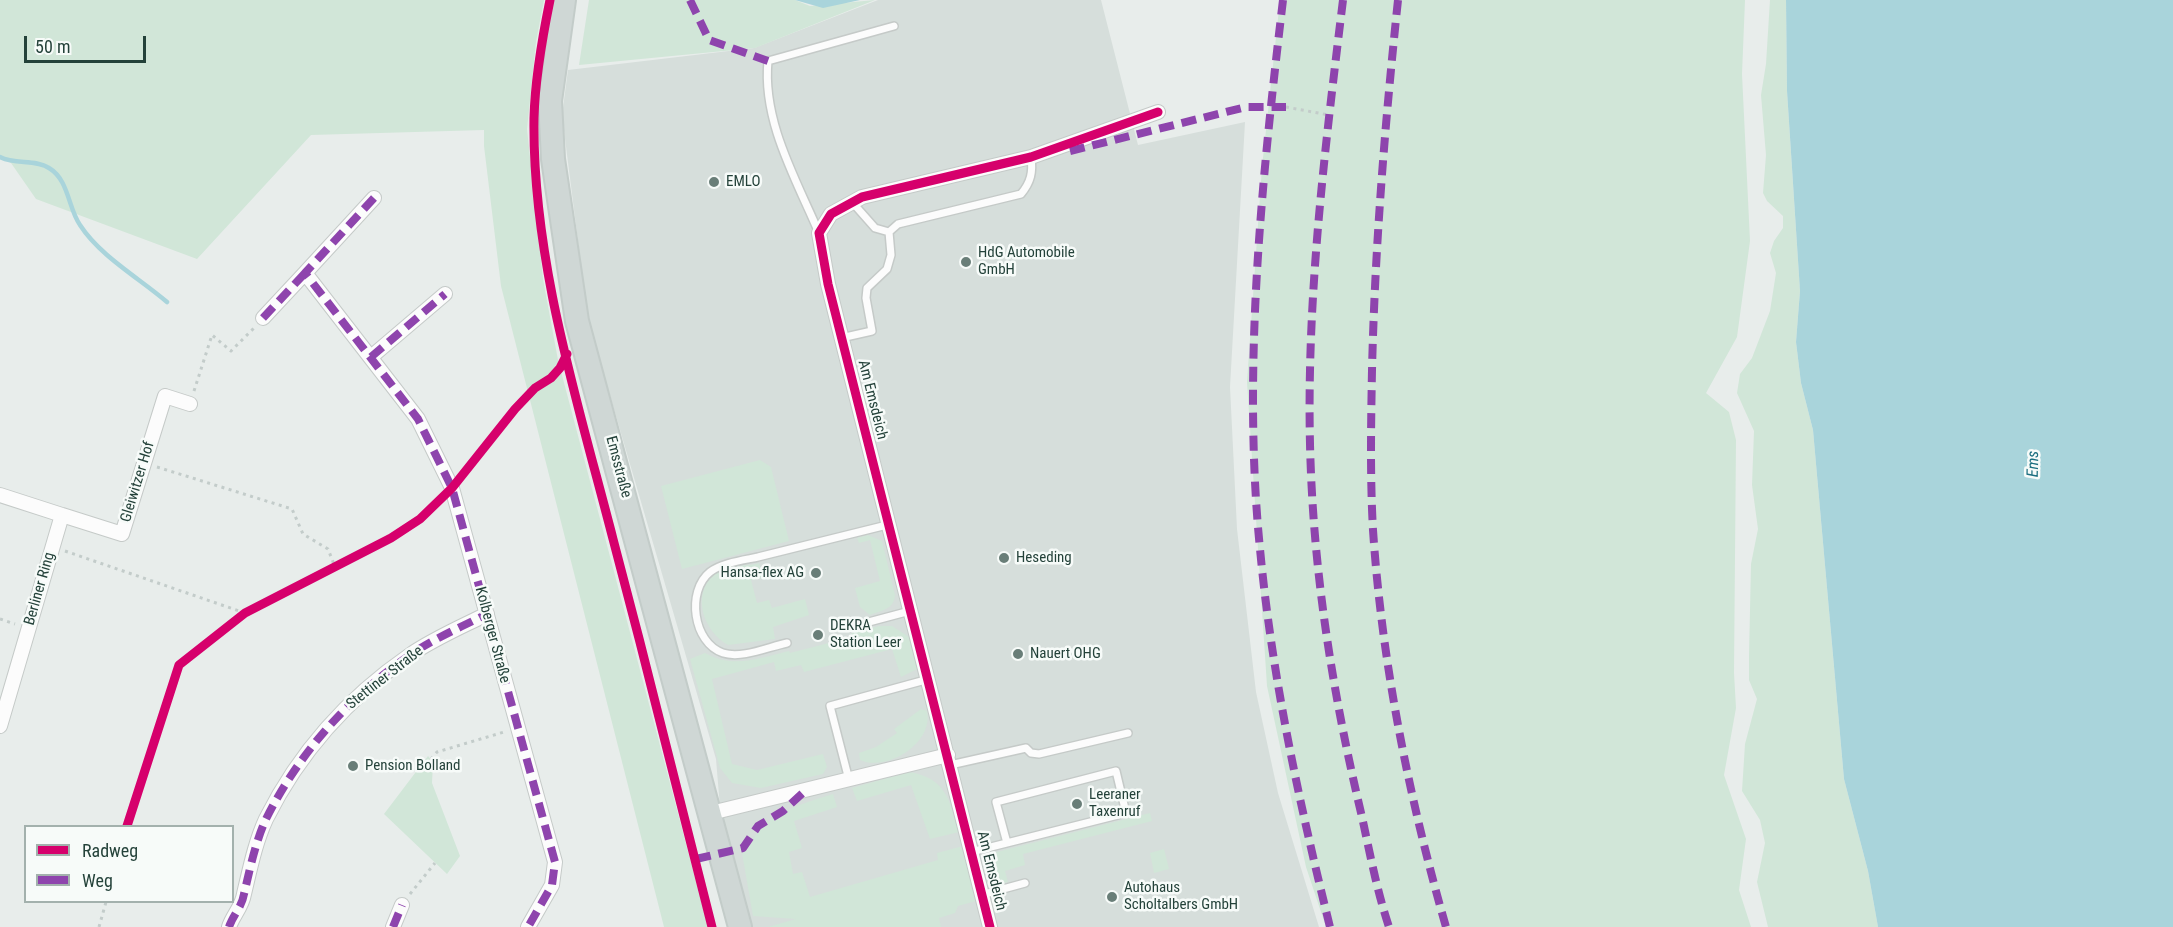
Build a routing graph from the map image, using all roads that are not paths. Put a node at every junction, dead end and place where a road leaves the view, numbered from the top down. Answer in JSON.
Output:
{"nodes":[{"id":1,"x":564,"y":0,"type":"edge"},
{"id":2,"x":894,"y":26,"type":"dead end"},
{"id":3,"x":1158,"y":112,"type":"dead end"},
{"id":4,"x":1031,"y":156,"type":"junction"},
{"id":5,"x":374,"y":198,"type":"dead end"},
{"id":6,"x":852,"y":201,"type":"junction"},
{"id":7,"x":889,"y":232,"type":"junction"},
{"id":8,"x":819,"y":233,"type":"junction"},
{"id":9,"x":305,"y":273,"type":"junction"},
{"id":10,"x":445,"y":294,"type":"dead end"},
{"id":11,"x":263,"y":318,"type":"road end"},
{"id":12,"x":841,"y":338,"type":"junction"},
{"id":13,"x":371,"y":357,"type":"junction"},
{"id":14,"x":190,"y":404,"type":"road end"},
{"id":15,"x":0,"y":495,"type":"edge"},
{"id":16,"x":62,"y":515,"type":"junction"},
{"id":17,"x":887,"y":525,"type":"junction"},
{"id":18,"x":910,"y":611,"type":"junction"},
{"id":19,"x":487,"y":614,"type":"junction"},
{"id":20,"x":850,"y":627,"type":"dead end"},
{"id":21,"x":787,"y":643,"type":"dead end"},
{"id":22,"x":929,"y":679,"type":"junction"},
{"id":23,"x":0,"y":726,"type":"edge"},
{"id":24,"x":1128,"y":733,"type":"dead end"},
{"id":25,"x":949,"y":760,"type":"junction"},
{"id":26,"x":849,"y":780,"type":"junction"},
{"id":27,"x":711,"y":813,"type":"junction"},
{"id":28,"x":1007,"y":843,"type":"junction"},
{"id":29,"x":971,"y":852,"type":"junction"},
{"id":30,"x":1025,"y":884,"type":"dead end"},
{"id":31,"x":981,"y":895,"type":"junction"},
{"id":32,"x":402,"y":905,"type":"road end"},
{"id":33,"x":229,"y":927,"type":"edge"},
{"id":34,"x":393,"y":927,"type":"edge"},
{"id":35,"x":528,"y":927,"type":"edge"},
{"id":36,"x":740,"y":927,"type":"edge"},
{"id":37,"x":990,"y":927,"type":"edge"}],
"edges":[{"from":1,"to":27,"type":"main road","name":"Emsstraße"},
{"from":2,"to":8,"type":"lane","name":"Am Emsdeich"},
{"from":3,"to":4,"type":"street"},
{"from":4,"to":6,"type":"street"},
{"from":4,"to":7,"type":"lane"},
{"from":5,"to":9,"type":"street"},
{"from":6,"to":7,"type":"lane"},
{"from":6,"to":8,"type":"street"},
{"from":7,"to":12,"type":"lane"},
{"from":8,"to":12,"type":"street","name":"Am Emsdeich"},
{"from":9,"to":11,"type":"street"},
{"from":9,"to":13,"type":"street","name":"Kolberger Straße"},
{"from":10,"to":13,"type":"street"},
{"from":12,"to":17,"type":"street","name":"Am Emsdeich"},
{"from":13,"to":19,"type":"street","name":"Kolberger Straße"},
{"from":14,"to":16,"type":"street","name":"Gleiwitzer Hof"},
{"from":15,"to":16,"type":"street"},
{"from":16,"to":23,"type":"street","name":"Berliner Ring"},
{"from":17,"to":18,"type":"street","name":"Am Emsdeich"},
{"from":17,"to":21,"type":"lane"},
{"from":18,"to":20,"type":"lane"},
{"from":18,"to":22,"type":"street","name":"Am Emsdeich"},
{"from":19,"to":33,"type":"street","name":"Stettiner Straße"},
{"from":19,"to":35,"type":"street","name":"Kolberger Straße"},
{"from":22,"to":25,"type":"street","name":"Am Emsdeich"},
{"from":22,"to":26,"type":"lane"},
{"from":24,"to":25,"type":"lane"},
{"from":25,"to":26,"type":"street"},
{"from":25,"to":29,"type":"street","name":"Am Emsdeich"},
{"from":26,"to":27,"type":"street"},
{"from":27,"to":36,"type":"main road","name":"Emsstraße"},
{"from":28,"to":28,"type":"lane"},
{"from":28,"to":29,"type":"lane"},
{"from":29,"to":31,"type":"street","name":"Am Emsdeich"},
{"from":30,"to":31,"type":"lane"},
{"from":31,"to":37,"type":"street","name":"Am Emsdeich"},
{"from":32,"to":34,"type":"street"}]}
